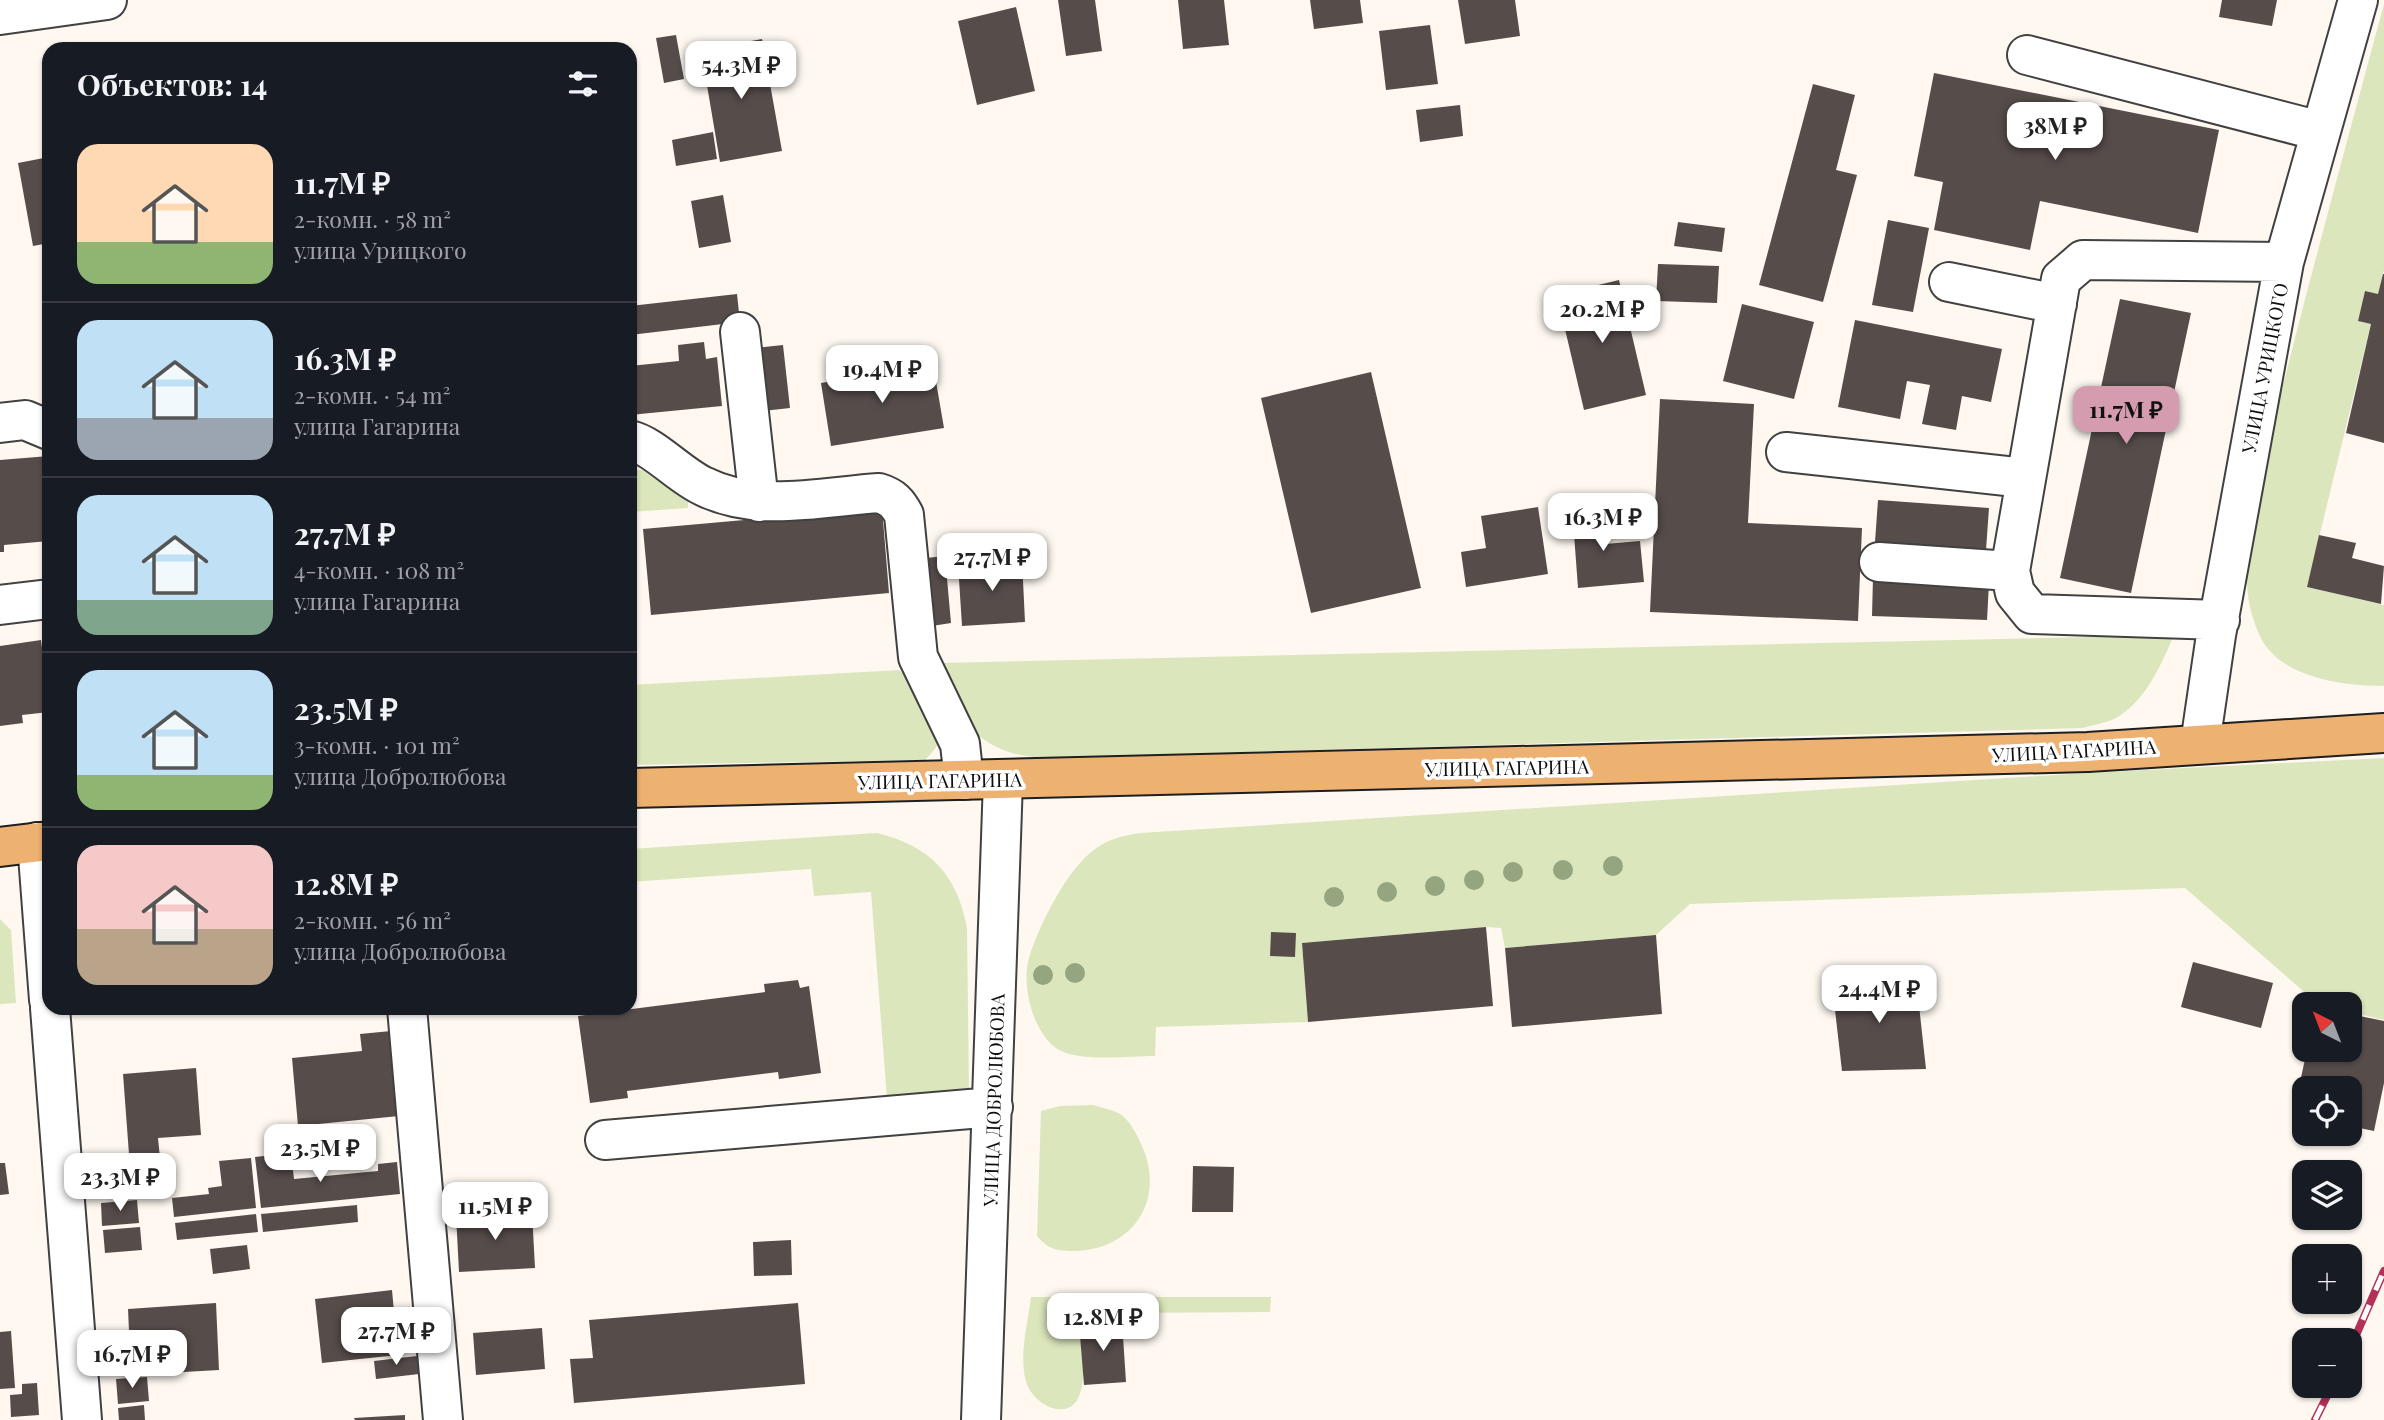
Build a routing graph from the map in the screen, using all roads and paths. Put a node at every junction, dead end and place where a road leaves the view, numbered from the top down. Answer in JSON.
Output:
{"nodes":[{"id":1,"x":107,"y":0,"type":"edge"},
{"id":2,"x":2358,"y":0,"type":"edge"},
{"id":3,"x":0,"y":15,"type":"edge"},
{"id":4,"x":2027,"y":55,"type":"dead end"},
{"id":5,"x":2320,"y":131,"type":"junction"},
{"id":6,"x":2284,"y":261,"type":"junction"},
{"id":7,"x":1949,"y":282,"type":"dead end"},
{"id":8,"x":2057,"y":304,"type":"junction"},
{"id":9,"x":740,"y":332,"type":"dead end"},
{"id":10,"x":0,"y":423,"type":"edge"},
{"id":11,"x":42,"y":427,"type":"edge"},
{"id":12,"x":637,"y":442,"type":"edge"},
{"id":13,"x":1786,"y":452,"type":"dead end"},
{"id":14,"x":2025,"y":478,"type":"junction"},
{"id":15,"x":759,"y":502,"type":"junction"},
{"id":16,"x":1879,"y":562,"type":"dead end"},
{"id":17,"x":2010,"y":571,"type":"junction"},
{"id":18,"x":42,"y":600,"type":"edge"},
{"id":19,"x":0,"y":605,"type":"edge"},
{"id":20,"x":2220,"y":620,"type":"junction"},
{"id":21,"x":2384,"y":733,"type":"edge"},
{"id":22,"x":2200,"y":744,"type":"junction"},
{"id":23,"x":964,"y":780,"type":"junction"},
{"id":24,"x":1003,"y":780,"type":"junction"},
{"id":25,"x":637,"y":788,"type":"edge"},
{"id":26,"x":42,"y":842,"type":"edge"},
{"id":27,"x":0,"y":848,"type":"edge"},
{"id":28,"x":51,"y":1015,"type":"edge"},
{"id":29,"x":408,"y":1015,"type":"edge"},
{"id":30,"x":993,"y":1107,"type":"junction"},
{"id":31,"x":604,"y":1140,"type":"dead end"},
{"id":32,"x":82,"y":1420,"type":"edge"},
{"id":33,"x":443,"y":1420,"type":"edge"},
{"id":34,"x":981,"y":1420,"type":"edge"}],
"edges":[{"from":1,"to":3,"type":"street"},
{"from":2,"to":5,"type":"street","name":"УЛИЦА УРИЦКОГО"},
{"from":4,"to":5,"type":"street"},
{"from":5,"to":6,"type":"street","name":"УЛИЦА УРИЦКОГО"},
{"from":6,"to":8,"type":"street"},
{"from":6,"to":20,"type":"street","name":"УЛИЦА УРИЦКОГО"},
{"from":7,"to":8,"type":"street"},
{"from":8,"to":14,"type":"street"},
{"from":9,"to":15,"type":"street"},
{"from":10,"to":11,"type":"street"},
{"from":12,"to":15,"type":"street"},
{"from":13,"to":14,"type":"street"},
{"from":14,"to":17,"type":"street"},
{"from":15,"to":23,"type":"street"},
{"from":16,"to":17,"type":"street"},
{"from":17,"to":20,"type":"street"},
{"from":18,"to":19,"type":"street"},
{"from":20,"to":22,"type":"street","name":"УЛИЦА УРИЦКОГО"},
{"from":21,"to":22,"type":"main road","name":"УЛИЦА ГАГАРИНА"},
{"from":22,"to":24,"type":"main road","name":"УЛИЦА ГАГАРИНА"},
{"from":23,"to":24,"type":"main road","name":"УЛИЦА ГАГАРИНА"},
{"from":23,"to":25,"type":"main road","name":"УЛИЦА ГАГАРИНА"},
{"from":24,"to":30,"type":"street","name":"УЛИЦА ДОБРОЛЮБОВА"},
{"from":26,"to":27,"type":"main road"},
{"from":28,"to":32,"type":"street"},
{"from":29,"to":33,"type":"street"},
{"from":30,"to":31,"type":"street"},
{"from":30,"to":34,"type":"street","name":"УЛИЦА ДОБРОЛЮБОВА"}]}
